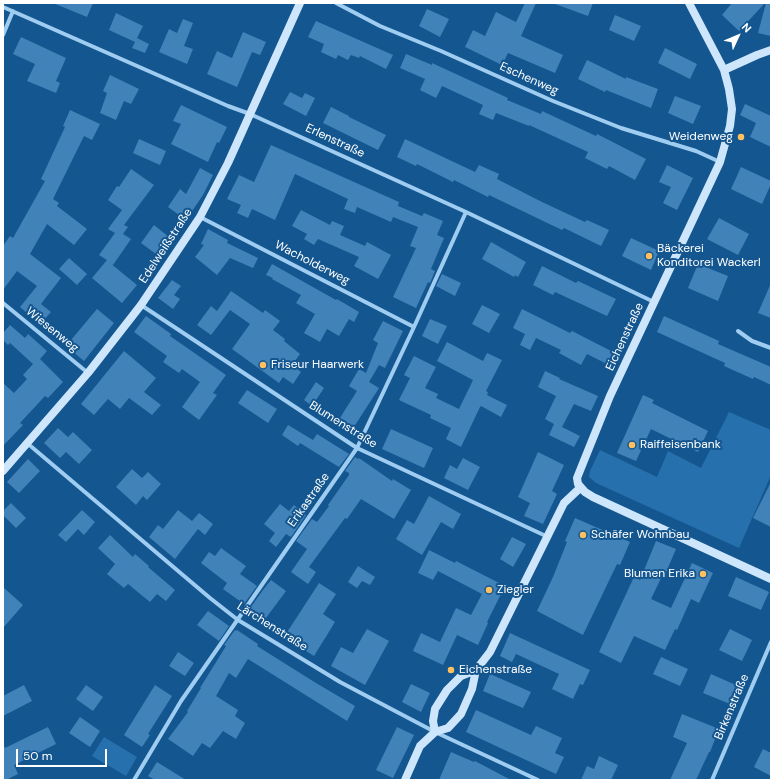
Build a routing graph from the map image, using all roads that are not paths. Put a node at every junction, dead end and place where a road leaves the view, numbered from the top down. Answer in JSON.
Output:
{"nodes":[{"id":1,"x":300,"y":3,"type":"edge"},
{"id":2,"x":336,"y":3,"type":"edge"},
{"id":3,"x":689,"y":3,"type":"edge"},
{"id":4,"x":3,"y":7,"type":"edge"},
{"id":5,"x":13,"y":11,"type":"junction"},
{"id":6,"x":3,"y":36,"type":"edge"},
{"id":7,"x":771,"y":50,"type":"edge"},
{"id":8,"x":724,"y":70,"type":"junction"},
{"id":9,"x":250,"y":114,"type":"junction"},
{"id":10,"x":720,"y":162,"type":"junction"},
{"id":11,"x":466,"y":212,"type":"junction"},
{"id":12,"x":200,"y":217,"type":"junction"},
{"id":13,"x":655,"y":302,"type":"junction"},
{"id":14,"x":3,"y":303,"type":"edge"},
{"id":15,"x":141,"y":305,"type":"junction"},
{"id":16,"x":414,"y":327,"type":"junction"},
{"id":17,"x":738,"y":331,"type":"dead end"},
{"id":18,"x":771,"y":348,"type":"edge"},
{"id":19,"x":88,"y":372,"type":"junction"},
{"id":20,"x":27,"y":444,"type":"junction"},
{"id":21,"x":357,"y":448,"type":"junction"},
{"id":22,"x":3,"y":471,"type":"edge"},
{"id":23,"x":580,"y":488,"type":"junction"},
{"id":24,"x":548,"y":537,"type":"junction"},
{"id":25,"x":771,"y":579,"type":"edge"},
{"id":26,"x":238,"y":620,"type":"junction"},
{"id":27,"x":771,"y":642,"type":"edge"},
{"id":28,"x":476,"y":670,"type":"junction"},
{"id":29,"x":435,"y":732,"type":"junction"},
{"id":30,"x":134,"y":780,"type":"edge"},
{"id":31,"x":405,"y":780,"type":"edge"},
{"id":32,"x":538,"y":780,"type":"edge"},
{"id":33,"x":712,"y":780,"type":"edge"}],
"edges":[{"from":1,"to":9,"type":"street","name":"Edelweißstraße"},
{"from":2,"to":10,"type":"street","name":"Eschenweg"},
{"from":3,"to":8,"type":"street","name":"Eichenstraße"},
{"from":4,"to":5,"type":"street","name":"Erlenstraße"},
{"from":5,"to":6,"type":"street"},
{"from":5,"to":9,"type":"street","name":"Erlenstraße"},
{"from":7,"to":8,"type":"street"},
{"from":8,"to":10,"type":"street","name":"Eichenstraße"},
{"from":9,"to":11,"type":"street","name":"Erlenstraße"},
{"from":9,"to":12,"type":"street","name":"Edelweißstraße"},
{"from":10,"to":13,"type":"street","name":"Eichenstraße"},
{"from":11,"to":13,"type":"street","name":"Erlenstraße"},
{"from":11,"to":16,"type":"street","name":"Erikastraße"},
{"from":12,"to":15,"type":"street","name":"Edelweißstraße"},
{"from":12,"to":16,"type":"street","name":"Wacholderweg"},
{"from":13,"to":23,"type":"street","name":"Eichenstraße"},
{"from":14,"to":19,"type":"street","name":"Wiesenweg"},
{"from":15,"to":19,"type":"street","name":"Edelweißstraße"},
{"from":15,"to":21,"type":"street","name":"Blumenstraße"},
{"from":16,"to":21,"type":"street","name":"Erikastraße"},
{"from":17,"to":18,"type":"street"},
{"from":19,"to":20,"type":"street","name":"Edelweißstraße"},
{"from":20,"to":22,"type":"street","name":"Edelweißstraße"},
{"from":20,"to":26,"type":"street","name":"Lärchenstraße"},
{"from":21,"to":24,"type":"street","name":"Blumenstraße"},
{"from":21,"to":26,"type":"street","name":"Erikastraße"},
{"from":23,"to":24,"type":"street"},
{"from":23,"to":25,"type":"street"},
{"from":24,"to":28,"type":"street"},
{"from":26,"to":29,"type":"street","name":"Lärchenstraße"},
{"from":26,"to":30,"type":"street","name":"Erikastraße"},
{"from":27,"to":33,"type":"street","name":"Birkenstraße"},
{"from":28,"to":29,"type":"street"},
{"from":28,"to":29,"type":"street"},
{"from":29,"to":31,"type":"street"},
{"from":29,"to":32,"type":"street","name":"Lärchenstraße"}]}
